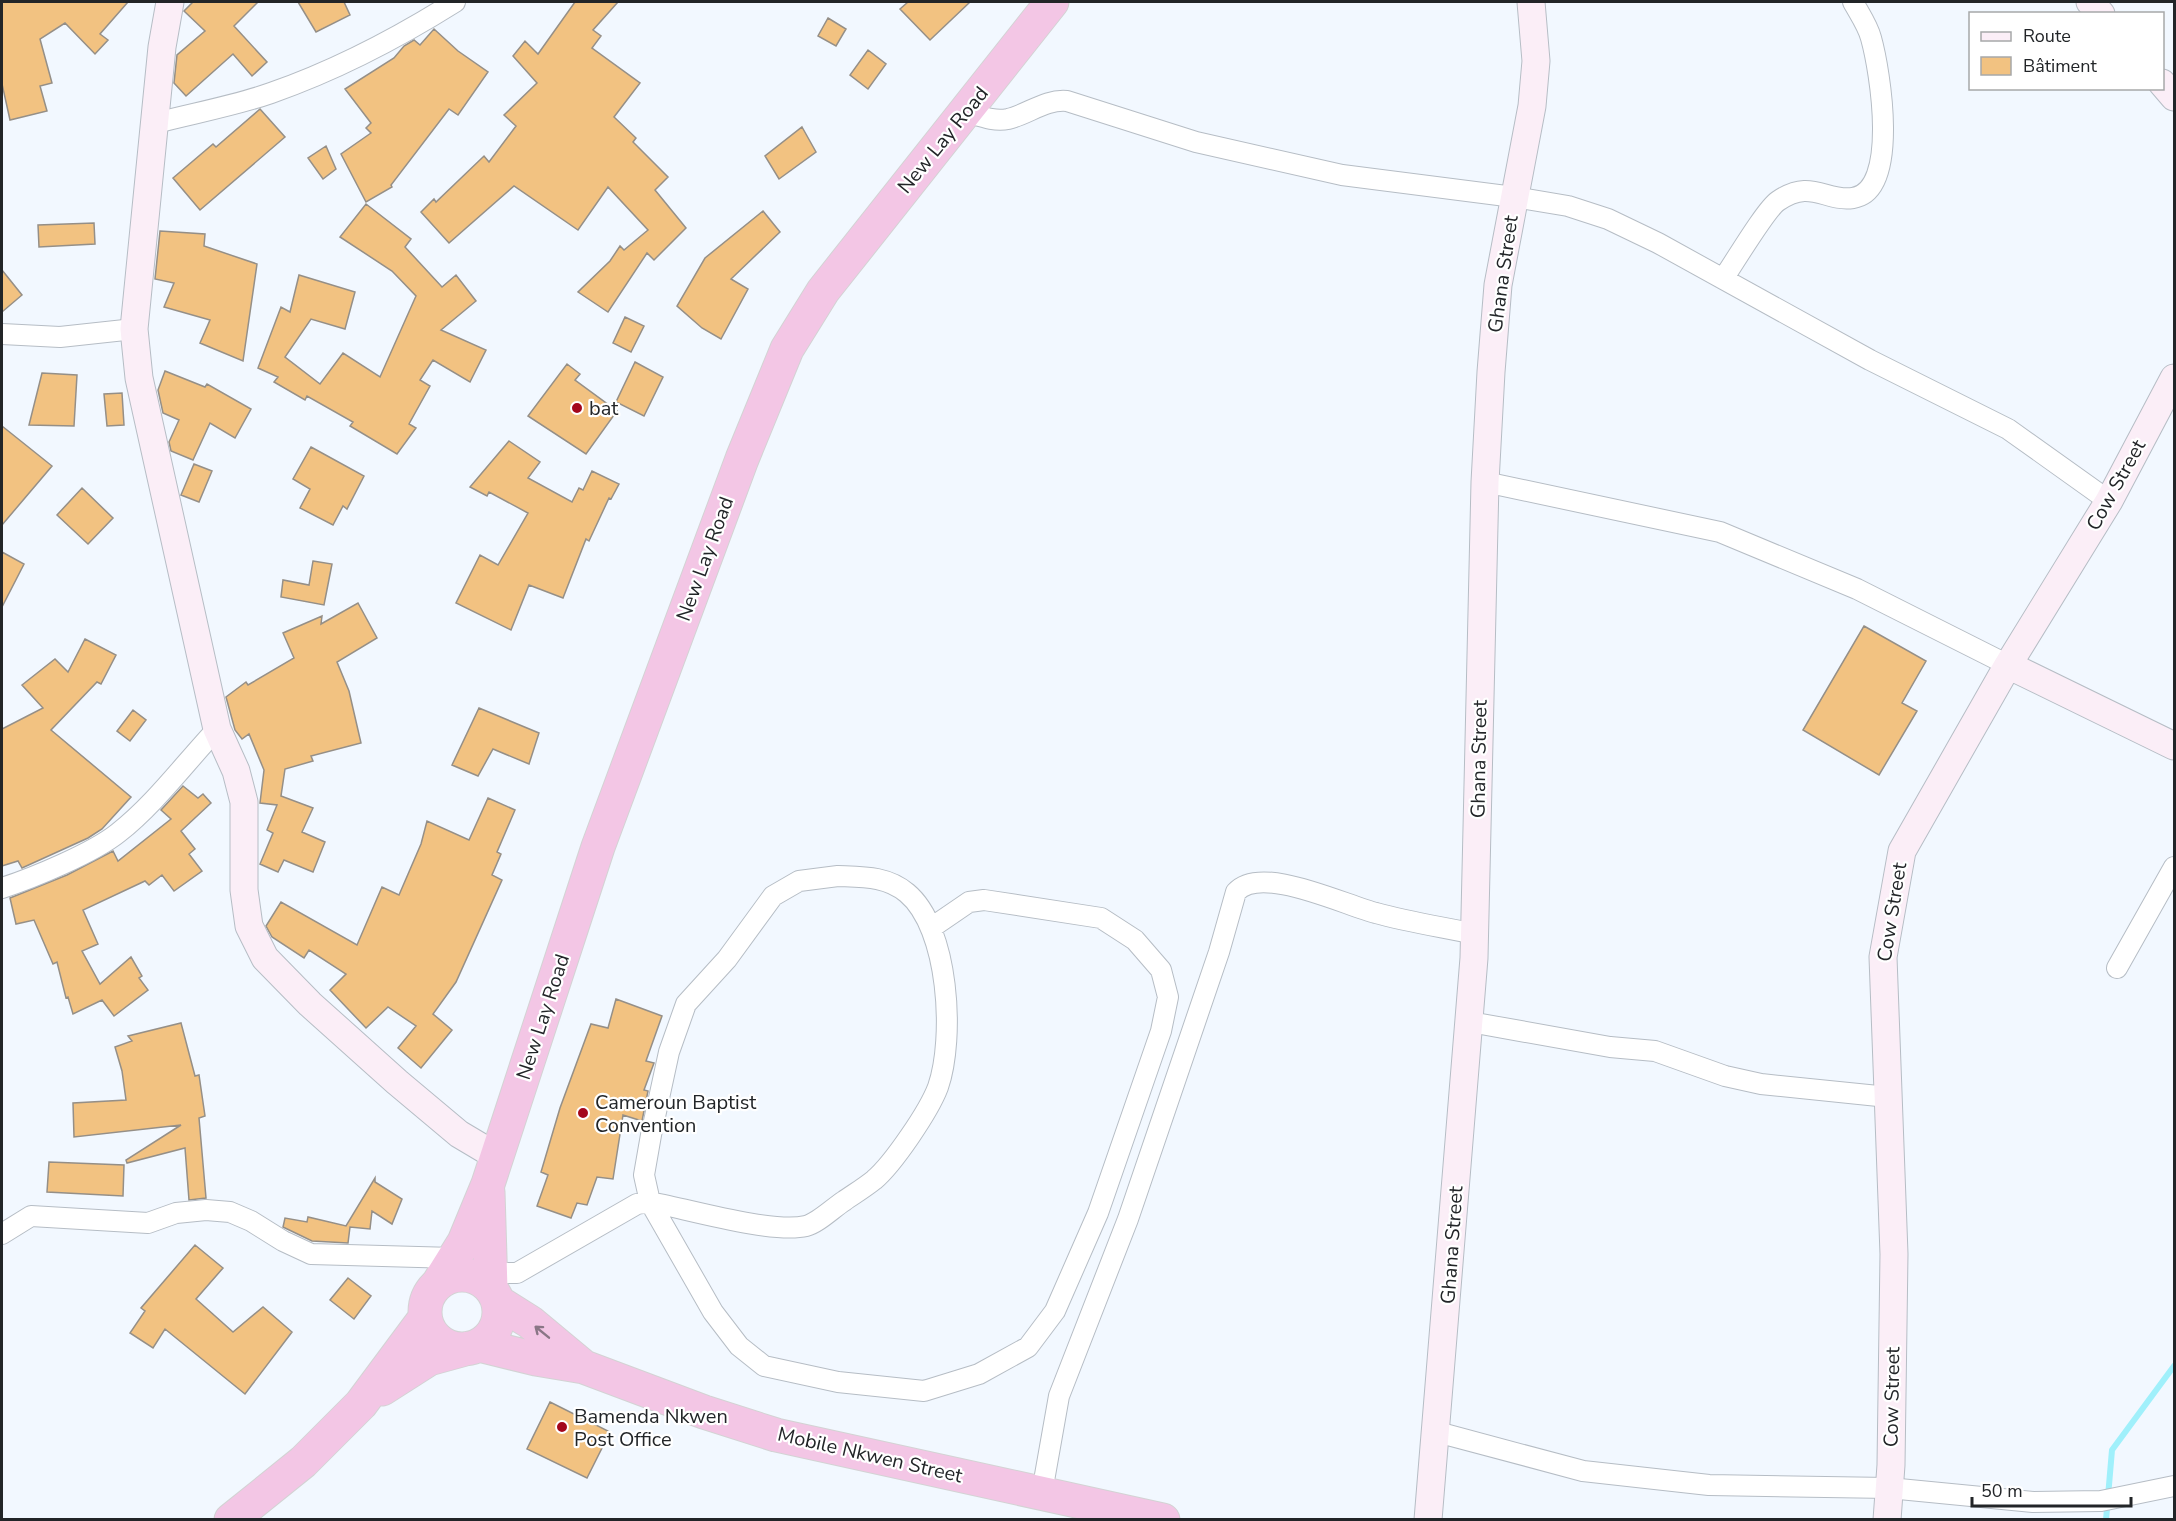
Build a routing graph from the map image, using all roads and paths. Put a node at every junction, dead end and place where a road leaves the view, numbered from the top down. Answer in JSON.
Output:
{"nodes":[{"id":1,"x":171,"y":2,"type":"edge"},
{"id":2,"x":455,"y":2,"type":"edge"},
{"id":3,"x":1052,"y":2,"type":"edge"},
{"id":4,"x":1531,"y":2,"type":"edge"},
{"id":5,"x":1853,"y":2,"type":"edge"},
{"id":6,"x":2164,"y":84,"type":"edge"},
{"id":7,"x":2175,"y":97,"type":"edge"},
{"id":8,"x":966,"y":112,"type":"junction"},
{"id":9,"x":156,"y":123,"type":"junction"},
{"id":10,"x":1514,"y":196,"type":"junction"},
{"id":11,"x":1723,"y":279,"type":"junction"},
{"id":12,"x":134,"y":329,"type":"junction"},
{"id":13,"x":2,"y":334,"type":"edge"},
{"id":14,"x":2175,"y":378,"type":"edge"},
{"id":15,"x":1485,"y":482,"type":"junction"},
{"id":16,"x":2109,"y":501,"type":"junction"},
{"id":17,"x":2008,"y":665,"type":"junction"},
{"id":18,"x":217,"y":729,"type":"junction"},
{"id":19,"x":2175,"y":746,"type":"edge"},
{"id":20,"x":2175,"y":867,"type":"edge"},
{"id":21,"x":2,"y":888,"type":"edge"},
{"id":22,"x":931,"y":928,"type":"junction"},
{"id":23,"x":1475,"y":934,"type":"junction"},
{"id":24,"x":2117,"y":968,"type":"dead end"},
{"id":25,"x":1470,"y":1022,"type":"junction"},
{"id":26,"x":1888,"y":1097,"type":"junction"},
{"id":27,"x":492,"y":1170,"type":"junction"},
{"id":28,"x":650,"y":1202,"type":"junction"},
{"id":29,"x":2,"y":1234,"type":"edge"},
{"id":30,"x":446,"y":1270,"type":"junction"},
{"id":31,"x":493,"y":1288,"type":"junction"},
{"id":32,"x":425,"y":1318,"type":"junction"},
{"id":33,"x":474,"y":1347,"type":"junction"},
{"id":34,"x":584,"y":1367,"type":"junction"},
{"id":35,"x":361,"y":1404,"type":"junction"},
{"id":36,"x":1437,"y":1432,"type":"junction"},
{"id":37,"x":2175,"y":1486,"type":"edge"},
{"id":38,"x":1889,"y":1488,"type":"junction"},
{"id":39,"x":1042,"y":1491,"type":"junction"},
{"id":40,"x":1097,"y":1512,"type":"edge"},
{"id":41,"x":231,"y":1520,"type":"edge"},
{"id":42,"x":1163,"y":1520,"type":"edge"},
{"id":43,"x":1428,"y":1520,"type":"edge"},
{"id":44,"x":1887,"y":1520,"type":"edge"}],
"edges":[{"from":1,"to":9,"type":"street"},
{"from":2,"to":9,"type":"street"},
{"from":3,"to":8,"type":"highway","name":"New Lay Road"},
{"from":4,"to":10,"type":"street","name":"Ghana Street"},
{"from":5,"to":11,"type":"street"},
{"from":6,"to":7,"type":"street"},
{"from":8,"to":10,"type":"street"},
{"from":8,"to":27,"type":"highway","name":"New Lay Road"},
{"from":9,"to":12,"type":"street"},
{"from":10,"to":11,"type":"street"},
{"from":10,"to":15,"type":"street","name":"Ghana Street"},
{"from":11,"to":16,"type":"street"},
{"from":12,"to":13,"type":"street"},
{"from":12,"to":18,"type":"street"},
{"from":14,"to":16,"type":"street","name":"Cow Street"},
{"from":15,"to":17,"type":"street"},
{"from":15,"to":23,"type":"street","name":"Ghana Street"},
{"from":16,"to":17,"type":"street","name":"Cow Street"},
{"from":17,"to":19,"type":"street"},
{"from":17,"to":26,"type":"street","name":"Cow Street"},
{"from":18,"to":21,"type":"street"},
{"from":18,"to":27,"type":"street"},
{"from":20,"to":24,"type":"street"},
{"from":22,"to":28,"type":"street"},
{"from":22,"to":28,"type":"street"},
{"from":22,"to":28,"type":"street"},
{"from":23,"to":25,"type":"street","name":"Ghana Street"},
{"from":23,"to":39,"type":"street"},
{"from":25,"to":26,"type":"street"},
{"from":25,"to":36,"type":"street","name":"Ghana Street"},
{"from":26,"to":38,"type":"street","name":"Cow Street"},
{"from":27,"to":30,"type":"highway","name":"New Lay Road"},
{"from":27,"to":31,"type":"highway"},
{"from":28,"to":31,"type":"street"},
{"from":29,"to":30,"type":"street"},
{"from":30,"to":31,"type":"highway"},
{"from":30,"to":32,"type":"highway"},
{"from":31,"to":33,"type":"highway"},
{"from":34,"to":31,"type":"highway","one_way":true},
{"from":32,"to":33,"type":"highway"},
{"from":32,"to":35,"type":"highway"},
{"from":33,"to":34,"type":"highway"},
{"from":33,"to":35,"type":"highway"},
{"from":34,"to":39,"type":"highway","name":"Mobile Nkwen Street"},
{"from":35,"to":41,"type":"highway"},
{"from":36,"to":38,"type":"street"},
{"from":36,"to":43,"type":"street","name":"Ghana Street"},
{"from":37,"to":38,"type":"street"},
{"from":38,"to":44,"type":"street","name":"Cow Street"},
{"from":39,"to":40,"type":"highway","name":"Mobile Nkwen Street"},
{"from":40,"to":42,"type":"highway","name":"Mobile Nkwen Street"}]}
